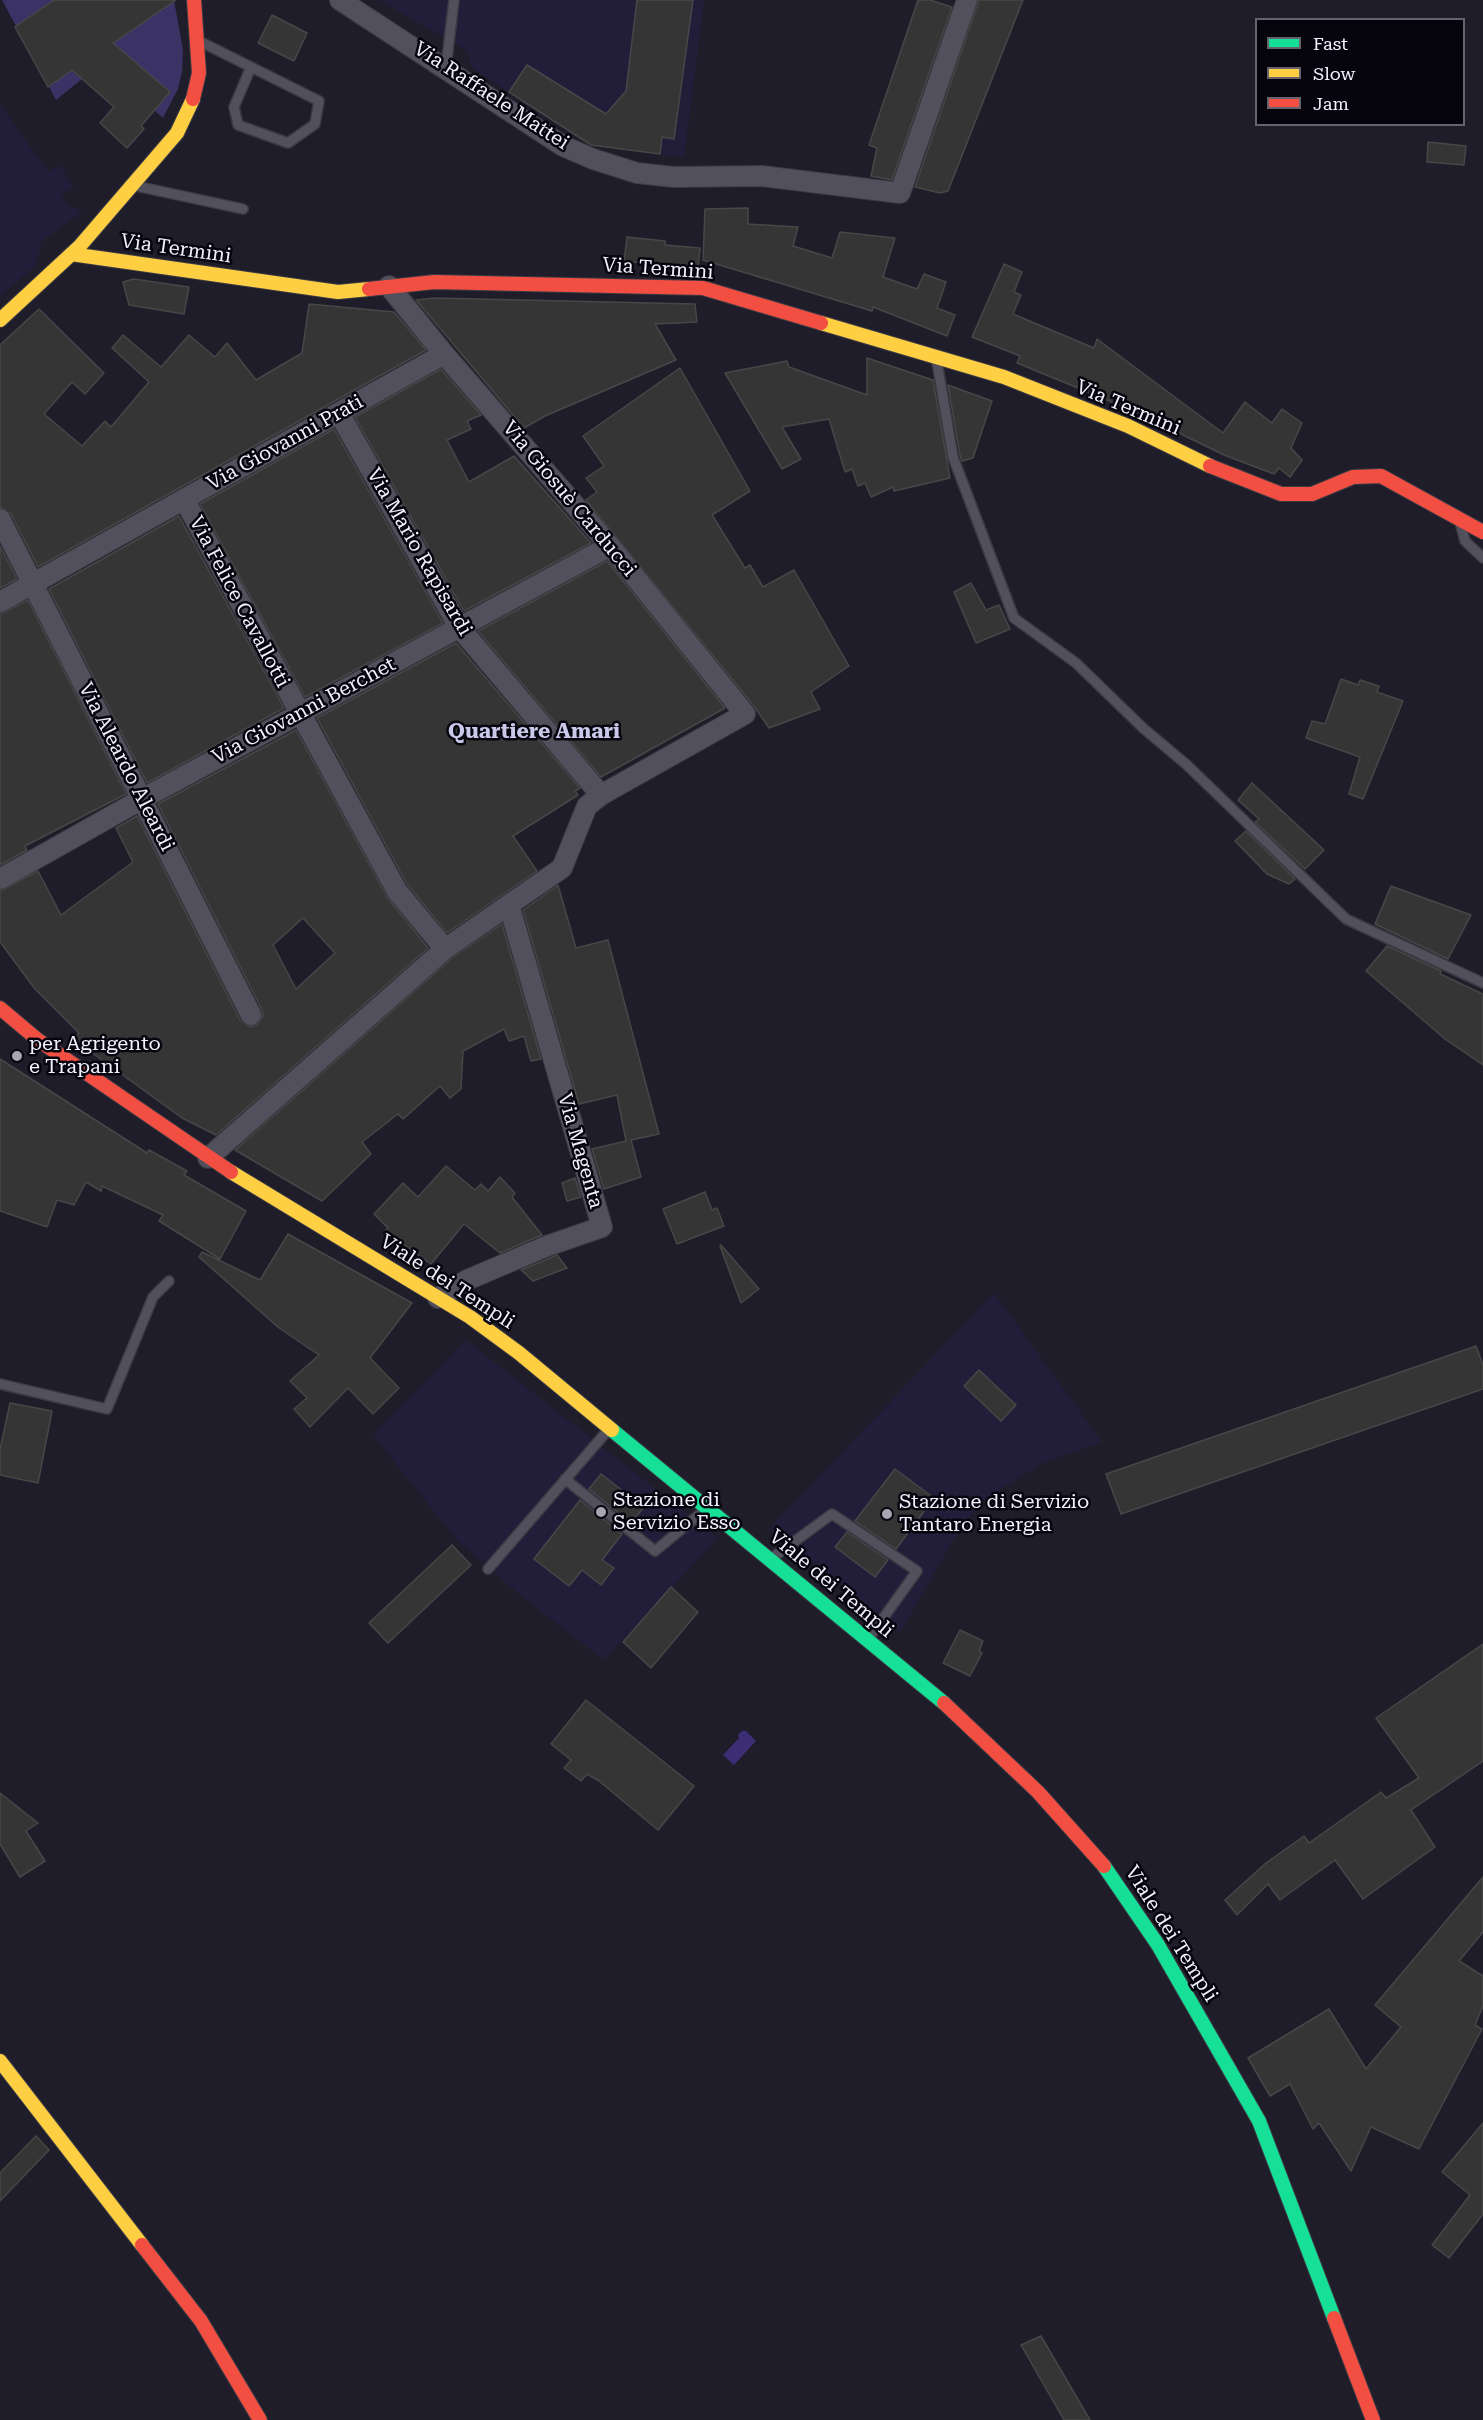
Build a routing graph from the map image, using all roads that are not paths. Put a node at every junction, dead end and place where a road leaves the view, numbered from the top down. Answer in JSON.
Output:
{"nodes":[{"id":1,"x":194,"y":0,"type":"edge"},
{"id":2,"x":340,"y":0,"type":"edge"},
{"id":3,"x":454,"y":0,"type":"edge"},
{"id":4,"x":967,"y":0,"type":"edge"},
{"id":5,"x":199,"y":41,"type":"junction"},
{"id":6,"x":251,"y":67,"type":"junction"},
{"id":7,"x":446,"y":67,"type":"junction"},
{"id":8,"x":134,"y":186,"type":"junction"},
{"id":9,"x":243,"y":209,"type":"dead end"},
{"id":10,"x":71,"y":254,"type":"junction"},
{"id":11,"x":389,"y":286,"type":"junction"},
{"id":12,"x":0,"y":320,"type":"edge"},
{"id":13,"x":444,"y":354,"type":"junction"},
{"id":14,"x":937,"y":357,"type":"junction"},
{"id":15,"x":339,"y":413,"type":"junction"},
{"id":16,"x":184,"y":499,"type":"junction"},
{"id":17,"x":0,"y":519,"type":"edge"},
{"id":18,"x":1459,"y":521,"type":"junction"},
{"id":19,"x":1483,"y":532,"type":"edge"},
{"id":20,"x":610,"y":546,"type":"junction"},
{"id":21,"x":1483,"y":558,"type":"edge"},
{"id":22,"x":33,"y":584,"type":"junction"},
{"id":23,"x":0,"y":602,"type":"edge"},
{"id":24,"x":459,"y":627,"type":"junction"},
{"id":25,"x":299,"y":714,"type":"junction"},
{"id":26,"x":601,"y":795,"type":"junction"},
{"id":27,"x":142,"y":799,"type":"junction"},
{"id":28,"x":0,"y":879,"type":"edge"},
{"id":29,"x":509,"y":904,"type":"junction"},
{"id":30,"x":445,"y":949,"type":"junction"},
{"id":31,"x":1483,"y":983,"type":"edge"},
{"id":32,"x":0,"y":1008,"type":"edge"},
{"id":33,"x":251,"y":1015,"type":"dead end"},
{"id":34,"x":208,"y":1158,"type":"junction"},
{"id":35,"x":169,"y":1281,"type":"dead end"},
{"id":36,"x":438,"y":1298,"type":"junction"},
{"id":37,"x":0,"y":1384,"type":"edge"},
{"id":38,"x":610,"y":1428,"type":"junction"},
{"id":39,"x":565,"y":1479,"type":"junction"},
{"id":40,"x":708,"y":1508,"type":"junction"},
{"id":41,"x":770,"y":1559,"type":"junction"},
{"id":42,"x":488,"y":1569,"type":"dead end"},
{"id":43,"x":868,"y":1640,"type":"junction"},
{"id":44,"x":0,"y":2061,"type":"edge"},
{"id":45,"x":260,"y":2420,"type":"edge"},
{"id":46,"x":1373,"y":2420,"type":"edge"}],
"edges":[{"from":1,"to":5,"type":"street"},
{"from":2,"to":7,"type":"street","name":"Via Raffaele Mattei"},
{"from":3,"to":7,"type":"lane"},
{"from":4,"to":7,"type":"street","name":"Via Raffaele Mattei"},
{"from":5,"to":6,"type":"lane"},
{"from":5,"to":8,"type":"street"},
{"from":6,"to":6,"type":"lane"},
{"from":8,"to":9,"type":"lane"},
{"from":8,"to":10,"type":"street"},
{"from":10,"to":11,"type":"street","name":"Via Termini"},
{"from":10,"to":12,"type":"street"},
{"from":11,"to":13,"type":"street","name":"Via Giosuè Carducci"},
{"from":11,"to":14,"type":"street","name":"Via Termini"},
{"from":13,"to":15,"type":"street","name":"Via Giovanni Prati"},
{"from":13,"to":20,"type":"street","name":"Via Giosuè Carducci"},
{"from":14,"to":18,"type":"street","name":"Via Termini"},
{"from":14,"to":31,"type":"lane"},
{"from":15,"to":16,"type":"street","name":"Via Giovanni Prati"},
{"from":15,"to":24,"type":"street","name":"Via Mario Rapisardi"},
{"from":16,"to":22,"type":"street","name":"Via Giovanni Prati"},
{"from":16,"to":25,"type":"street","name":"Via Felice Cavallotti"},
{"from":17,"to":22,"type":"street","name":"Via Aleardo Aleardi"},
{"from":18,"to":19,"type":"street"},
{"from":18,"to":21,"type":"lane"},
{"from":20,"to":24,"type":"street","name":"Via Giovanni Berchet"},
{"from":20,"to":26,"type":"street","name":"Via Giosuè Carducci"},
{"from":22,"to":23,"type":"street","name":"Via Giovanni Prati"},
{"from":22,"to":27,"type":"street","name":"Via Aleardo Aleardi"},
{"from":24,"to":25,"type":"street","name":"Via Giovanni Berchet"},
{"from":24,"to":26,"type":"street","name":"Via Mario Rapisardi"},
{"from":25,"to":27,"type":"street","name":"Via Giovanni Berchet"},
{"from":25,"to":30,"type":"street","name":"Via Felice Cavallotti"},
{"from":26,"to":29,"type":"street"},
{"from":27,"to":28,"type":"street","name":"Via Giovanni Berchet"},
{"from":27,"to":33,"type":"street","name":"Via Aleardo Aleardi"},
{"from":29,"to":30,"type":"street"},
{"from":29,"to":36,"type":"street","name":"Via Magenta"},
{"from":30,"to":34,"type":"street"},
{"from":32,"to":34,"type":"street","name":"Viale dei Templi"},
{"from":34,"to":36,"type":"street","name":"Viale dei Templi"},
{"from":35,"to":37,"type":"lane"},
{"from":36,"to":38,"type":"street","name":"Viale dei Templi"},
{"from":38,"to":39,"type":"lane"},
{"from":38,"to":40,"type":"street","name":"Viale dei Templi"},
{"from":39,"to":40,"type":"lane"},
{"from":39,"to":42,"type":"lane"},
{"from":40,"to":41,"type":"street","name":"Viale dei Templi"},
{"from":41,"to":43,"type":"street","name":"Viale dei Templi"},
{"from":41,"to":43,"type":"lane"},
{"from":43,"to":46,"type":"street","name":"Viale dei Templi"},
{"from":44,"to":45,"type":"street"}]}
